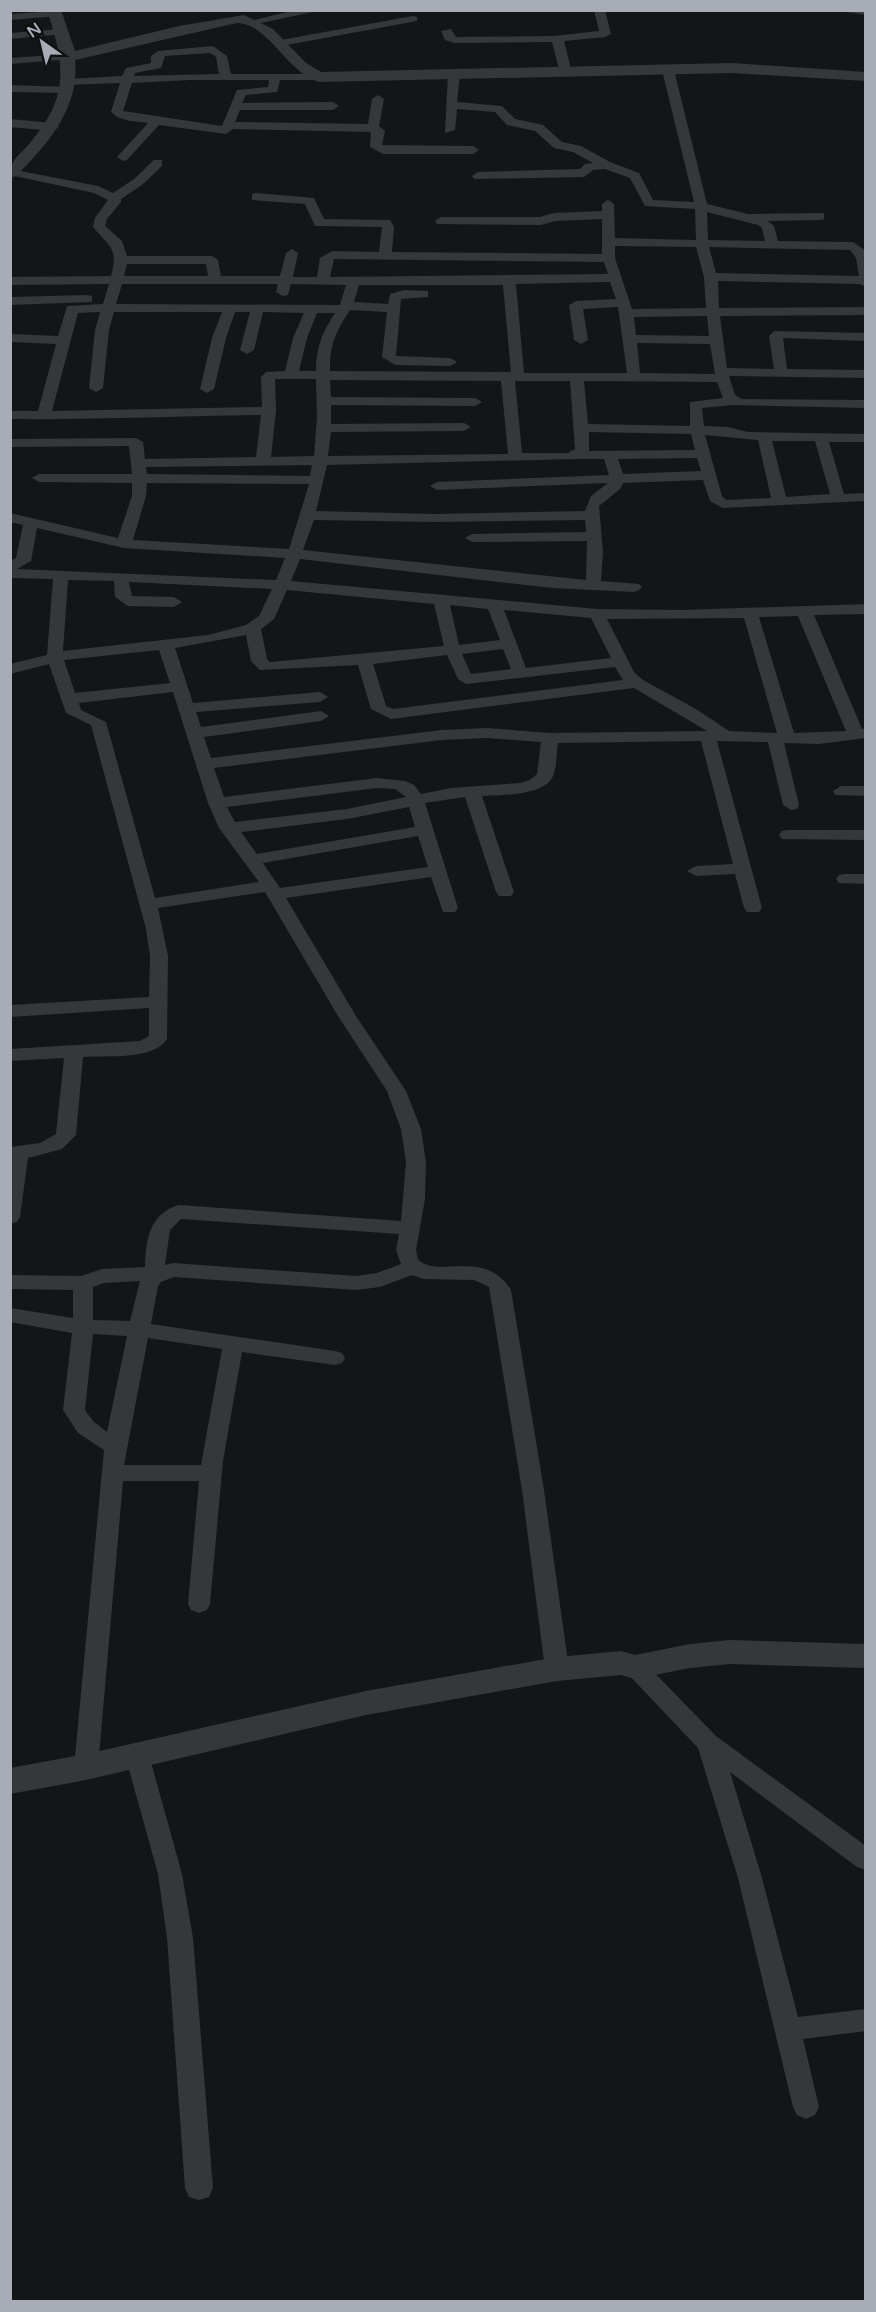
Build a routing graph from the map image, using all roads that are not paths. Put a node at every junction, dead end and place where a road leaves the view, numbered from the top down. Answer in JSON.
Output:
{"nodes":[{"id":1,"x":317,"y":10,"type":"edge"},
{"id":2,"x":599,"y":10,"type":"edge"},
{"id":3,"x":840,"y":10,"type":"edge"},
{"id":4,"x":54,"y":12,"type":"edge"},
{"id":5,"x":866,"y":12,"type":"edge"},
{"id":6,"x":27,"y":13,"type":"edge"},
{"id":7,"x":278,"y":13,"type":"edge"},
{"id":8,"x":10,"y":17,"type":"edge"},
{"id":9,"x":413,"y":19,"type":"dead end"},
{"id":10,"x":252,"y":22,"type":"junction"},
{"id":11,"x":447,"y":31,"type":"dead end"},
{"id":12,"x":60,"y":32,"type":"junction"},
{"id":13,"x":10,"y":36,"type":"edge"},
{"id":14,"x":554,"y":39,"type":"junction"},
{"id":15,"x":281,"y":43,"type":"junction"},
{"id":16,"x":69,"y":57,"type":"junction"},
{"id":17,"x":10,"y":61,"type":"edge"},
{"id":18,"x":668,"y":70,"type":"junction"},
{"id":19,"x":566,"y":73,"type":"junction"},
{"id":20,"x":454,"y":74,"type":"junction"},
{"id":21,"x":275,"y":76,"type":"junction"},
{"id":22,"x":319,"y":77,"type":"junction"},
{"id":23,"x":866,"y":77,"type":"edge"},
{"id":24,"x":226,"y":78,"type":"junction"},
{"id":25,"x":129,"y":80,"type":"junction"},
{"id":26,"x":67,"y":86,"type":"junction"},
{"id":27,"x":10,"y":88,"type":"edge"},
{"id":28,"x":378,"y":99,"type":"dead end"},
{"id":29,"x":452,"y":105,"type":"junction"},
{"id":30,"x":235,"y":107,"type":"junction"},
{"id":31,"x":157,"y":120,"type":"junction"},
{"id":32,"x":10,"y":123,"type":"edge"},
{"id":33,"x":229,"y":125,"type":"junction"},
{"id":34,"x":53,"y":127,"type":"junction"},
{"id":35,"x":331,"y":127,"type":"junction"},
{"id":36,"x":373,"y":128,"type":"junction"},
{"id":37,"x":449,"y":130,"type":"dead end"},
{"id":38,"x":473,"y":150,"type":"dead end"},
{"id":39,"x":123,"y":157,"type":"dead end"},
{"id":40,"x":158,"y":163,"type":"dead end"},
{"id":41,"x":15,"y":165,"type":"edge"},
{"id":42,"x":606,"y":165,"type":"junction"},
{"id":43,"x":477,"y":176,"type":"dead end"},
{"id":44,"x":255,"y":197,"type":"dead end"},
{"id":45,"x":114,"y":198,"type":"junction"},
{"id":46,"x":701,"y":206,"type":"junction"},
{"id":47,"x":820,"y":216,"type":"dead end"},
{"id":48,"x":747,"y":218,"type":"junction"},
{"id":49,"x":441,"y":221,"type":"dead end"},
{"id":50,"x":609,"y":242,"type":"junction"},
{"id":51,"x":702,"y":244,"type":"junction"},
{"id":52,"x":772,"y":245,"type":"junction"},
{"id":53,"x":861,"y":248,"type":"edge"},
{"id":54,"x":292,"y":253,"type":"dead end"},
{"id":55,"x":385,"y":255,"type":"junction"},
{"id":56,"x":609,"y":258,"type":"junction"},
{"id":57,"x":122,"y":260,"type":"junction"},
{"id":58,"x":711,"y":277,"type":"junction"},
{"id":59,"x":118,"y":278,"type":"junction"},
{"id":60,"x":615,"y":278,"type":"junction"},
{"id":61,"x":173,"y":280,"type":"junction"},
{"id":62,"x":215,"y":280,"type":"junction"},
{"id":63,"x":10,"y":281,"type":"edge"},
{"id":64,"x":285,"y":281,"type":"junction"},
{"id":65,"x":323,"y":281,"type":"junction"},
{"id":66,"x":354,"y":281,"type":"junction"},
{"id":67,"x":865,"y":281,"type":"edge"},
{"id":68,"x":509,"y":287,"type":"junction"},
{"id":69,"x":10,"y":300,"type":"edge"},
{"id":70,"x":110,"y":303,"type":"junction"},
{"id":71,"x":166,"y":307,"type":"junction"},
{"id":72,"x":230,"y":308,"type":"junction"},
{"id":73,"x":345,"y":308,"type":"junction"},
{"id":74,"x":393,"y":308,"type":"junction"},
{"id":75,"x":625,"y":308,"type":"junction"},
{"id":76,"x":257,"y":309,"type":"junction"},
{"id":77,"x":279,"y":309,"type":"junction"},
{"id":78,"x":312,"y":309,"type":"junction"},
{"id":79,"x":866,"y":311,"type":"edge"},
{"id":80,"x":713,"y":314,"type":"junction"},
{"id":81,"x":866,"y":337,"type":"edge"},
{"id":82,"x":631,"y":339,"type":"junction"},
{"id":83,"x":11,"y":340,"type":"edge"},
{"id":84,"x":63,"y":340,"type":"junction"},
{"id":85,"x":581,"y":340,"type":"dead end"},
{"id":86,"x":717,"y":340,"type":"junction"},
{"id":87,"x":778,"y":346,"type":"junction"},
{"id":88,"x":247,"y":350,"type":"dead end"},
{"id":89,"x":866,"y":351,"type":"edge"},
{"id":90,"x":404,"y":361,"type":"junction"},
{"id":91,"x":450,"y":362,"type":"dead end"},
{"id":92,"x":781,"y":373,"type":"junction"},
{"id":93,"x":866,"y":374,"type":"edge"},
{"id":94,"x":291,"y":375,"type":"junction"},
{"id":95,"x":722,"y":375,"type":"junction"},
{"id":96,"x":324,"y":376,"type":"junction"},
{"id":97,"x":404,"y":376,"type":"junction"},
{"id":98,"x":513,"y":377,"type":"junction"},
{"id":99,"x":577,"y":377,"type":"junction"},
{"id":100,"x":634,"y":378,"type":"junction"},
{"id":101,"x":96,"y":388,"type":"dead end"},
{"id":102,"x":207,"y":390,"type":"dead end"},
{"id":103,"x":733,"y":400,"type":"junction"},
{"id":104,"x":325,"y":401,"type":"junction"},
{"id":105,"x":475,"y":402,"type":"dead end"},
{"id":106,"x":866,"y":404,"type":"edge"},
{"id":107,"x":269,"y":411,"type":"junction"},
{"id":108,"x":10,"y":415,"type":"edge"},
{"id":109,"x":44,"y":416,"type":"junction"},
{"id":110,"x":464,"y":427,"type":"dead end"},
{"id":111,"x":324,"y":428,"type":"junction"},
{"id":112,"x":580,"y":428,"type":"junction"},
{"id":113,"x":697,"y":430,"type":"junction"},
{"id":114,"x":764,"y":437,"type":"junction"},
{"id":115,"x":821,"y":437,"type":"junction"},
{"id":116,"x":866,"y":438,"type":"edge"},
{"id":117,"x":10,"y":443,"type":"edge"},
{"id":118,"x":703,"y":454,"type":"junction"},
{"id":119,"x":577,"y":455,"type":"junction"},
{"id":120,"x":610,"y":455,"type":"junction"},
{"id":121,"x":440,"y":457,"type":"junction"},
{"id":122,"x":515,"y":457,"type":"junction"},
{"id":123,"x":263,"y":461,"type":"junction"},
{"id":124,"x":318,"y":462,"type":"junction"},
{"id":125,"x":139,"y":471,"type":"junction"},
{"id":126,"x":709,"y":475,"type":"junction"},
{"id":127,"x":39,"y":478,"type":"dead end"},
{"id":128,"x":617,"y":479,"type":"junction"},
{"id":129,"x":317,"y":480,"type":"junction"},
{"id":130,"x":866,"y":497,"type":"edge"},
{"id":131,"x":838,"y":498,"type":"junction"},
{"id":132,"x":779,"y":500,"type":"junction"},
{"id":133,"x":436,"y":502,"type":"junction"},
{"id":134,"x":592,"y":514,"type":"junction"},
{"id":135,"x":309,"y":515,"type":"junction"},
{"id":136,"x":10,"y":517,"type":"edge"},
{"id":137,"x":31,"y":522,"type":"junction"},
{"id":138,"x":593,"y":536,"type":"junction"},
{"id":139,"x":472,"y":538,"type":"dead end"},
{"id":140,"x":124,"y":544,"type":"junction"},
{"id":141,"x":296,"y":554,"type":"junction"},
{"id":142,"x":10,"y":566,"type":"edge"},
{"id":143,"x":10,"y":573,"type":"edge"},
{"id":144,"x":61,"y":574,"type":"junction"},
{"id":145,"x":121,"y":577,"type":"junction"},
{"id":146,"x":285,"y":579,"type":"junction"},
{"id":147,"x":593,"y":586,"type":"junction"},
{"id":148,"x":634,"y":587,"type":"dead end"},
{"id":149,"x":441,"y":600,"type":"junction"},
{"id":150,"x":174,"y":602,"type":"dead end"},
{"id":151,"x":494,"y":605,"type":"junction"},
{"id":152,"x":866,"y":609,"type":"edge"},
{"id":153,"x":804,"y":611,"type":"junction"},
{"id":154,"x":750,"y":613,"type":"junction"},
{"id":155,"x":597,"y":614,"type":"junction"},
{"id":156,"x":253,"y":629,"type":"junction"},
{"id":157,"x":165,"y":643,"type":"junction"},
{"id":158,"x":508,"y":644,"type":"junction"},
{"id":159,"x":453,"y":651,"type":"junction"},
{"id":160,"x":55,"y":657,"type":"junction"},
{"id":161,"x":364,"y":660,"type":"junction"},
{"id":162,"x":619,"y":662,"type":"junction"},
{"id":163,"x":10,"y":669,"type":"edge"},
{"id":164,"x":521,"y":674,"type":"junction"},
{"id":165,"x":637,"y":683,"type":"junction"},
{"id":166,"x":178,"y":687,"type":"junction"},
{"id":167,"x":320,"y":697,"type":"dead end"},
{"id":168,"x":68,"y":699,"type":"junction"},
{"id":169,"x":186,"y":708,"type":"junction"},
{"id":170,"x":321,"y":716,"type":"dead end"},
{"id":171,"x":195,"y":733,"type":"junction"},
{"id":172,"x":861,"y":733,"type":"edge"},
{"id":173,"x":716,"y":737,"type":"junction"},
{"id":174,"x":550,"y":738,"type":"junction"},
{"id":175,"x":781,"y":738,"type":"junction"},
{"id":176,"x":206,"y":764,"type":"junction"},
{"id":177,"x":842,"y":791,"type":"dead end"},
{"id":178,"x":866,"y":791,"type":"edge"},
{"id":179,"x":472,"y":792,"type":"junction"},
{"id":180,"x":415,"y":798,"type":"junction"},
{"id":181,"x":216,"y":803,"type":"junction"},
{"id":182,"x":792,"y":805,"type":"dead end"},
{"id":183,"x":228,"y":828,"type":"junction"},
{"id":184,"x":425,"y":830,"type":"junction"},
{"id":185,"x":788,"y":835,"type":"dead end"},
{"id":186,"x":866,"y":835,"type":"edge"},
{"id":187,"x":251,"y":860,"type":"junction"},
{"id":188,"x":744,"y":868,"type":"junction"},
{"id":189,"x":696,"y":871,"type":"dead end"},
{"id":190,"x":438,"y":872,"type":"junction"},
{"id":191,"x":845,"y":879,"type":"dead end"},
{"id":192,"x":866,"y":879,"type":"edge"},
{"id":193,"x":272,"y":890,"type":"junction"},
{"id":194,"x":505,"y":892,"type":"dead end"},
{"id":195,"x":149,"y":904,"type":"junction"},
{"id":196,"x":449,"y":908,"type":"dead end"},
{"id":197,"x":753,"y":908,"type":"dead end"},
{"id":198,"x":158,"y":1002,"type":"junction"},
{"id":199,"x":10,"y":1011,"type":"edge"},
{"id":200,"x":74,"y":1051,"type":"junction"},
{"id":201,"x":10,"y":1055,"type":"edge"},
{"id":202,"x":15,"y":1153,"type":"edge"},
{"id":203,"x":10,"y":1216,"type":"edge"},
{"id":204,"x":410,"y":1228,"type":"junction"},
{"id":205,"x":413,"y":1267,"type":"junction"},
{"id":206,"x":154,"y":1275,"type":"junction"},
{"id":207,"x":10,"y":1282,"type":"edge"},
{"id":208,"x":83,"y":1283,"type":"junction"},
{"id":209,"x":10,"y":1315,"type":"edge"},
{"id":210,"x":83,"y":1327,"type":"junction"},
{"id":211,"x":138,"y":1329,"type":"junction"},
{"id":212,"x":233,"y":1343,"type":"junction"},
{"id":213,"x":335,"y":1358,"type":"dead end"},
{"id":214,"x":115,"y":1447,"type":"junction"},
{"id":215,"x":112,"y":1473,"type":"junction"},
{"id":216,"x":211,"y":1473,"type":"junction"},
{"id":217,"x":199,"y":1605,"type":"dead end"},
{"id":218,"x":866,"y":1656,"type":"edge"},
{"id":219,"x":635,"y":1667,"type":"junction"},
{"id":220,"x":557,"y":1669,"type":"junction"},
{"id":221,"x":708,"y":1743,"type":"junction"},
{"id":222,"x":137,"y":1755,"type":"junction"},
{"id":223,"x":86,"y":1767,"type":"junction"},
{"id":224,"x":10,"y":1780,"type":"edge"},
{"id":225,"x":866,"y":1860,"type":"edge"},
{"id":226,"x":866,"y":2020,"type":"edge"},
{"id":227,"x":788,"y":2030,"type":"junction"},
{"id":228,"x":806,"y":2107,"type":"dead end"},
{"id":229,"x":199,"y":2188,"type":"dead end"}],
"edges":[{"from":1,"to":7,"type":"street"},
{"from":2,"to":14,"type":"street"},
{"from":3,"to":5,"type":"street"},
{"from":4,"to":6,"type":"street"},
{"from":4,"to":12,"type":"street"},
{"from":6,"to":8,"type":"street"},
{"from":7,"to":10,"type":"street"},
{"from":9,"to":15,"type":"street"},
{"from":10,"to":15,"type":"street"},
{"from":10,"to":16,"type":"street"},
{"from":11,"to":14,"type":"street"},
{"from":12,"to":13,"type":"street"},
{"from":12,"to":16,"type":"street"},
{"from":14,"to":19,"type":"street"},
{"from":15,"to":22,"type":"street"},
{"from":16,"to":17,"type":"street"},
{"from":16,"to":26,"type":"street"},
{"from":18,"to":19,"type":"street"},
{"from":18,"to":23,"type":"street"},
{"from":18,"to":46,"type":"street"},
{"from":19,"to":20,"type":"street"},
{"from":20,"to":22,"type":"street"},
{"from":20,"to":29,"type":"street"},
{"from":21,"to":22,"type":"street"},
{"from":21,"to":24,"type":"street"},
{"from":21,"to":30,"type":"street"},
{"from":24,"to":25,"type":"street"},
{"from":24,"to":25,"type":"street"},
{"from":25,"to":26,"type":"street"},
{"from":25,"to":31,"type":"street"},
{"from":26,"to":27,"type":"street"},
{"from":26,"to":34,"type":"street"},
{"from":28,"to":36,"type":"street"},
{"from":29,"to":37,"type":"street"},
{"from":29,"to":42,"type":"street"},
{"from":30,"to":33,"type":"street"},
{"from":30,"to":35,"type":"street"},
{"from":31,"to":33,"type":"street"},
{"from":31,"to":39,"type":"street"},
{"from":32,"to":34,"type":"street"},
{"from":33,"to":35,"type":"street"},
{"from":34,"to":41,"type":"street"},
{"from":35,"to":36,"type":"street"},
{"from":36,"to":38,"type":"street"},
{"from":40,"to":45,"type":"street"},
{"from":41,"to":45,"type":"street"},
{"from":42,"to":43,"type":"street"},
{"from":42,"to":46,"type":"street"},
{"from":44,"to":55,"type":"street"},
{"from":45,"to":57,"type":"street"},
{"from":46,"to":48,"type":"street"},
{"from":46,"to":51,"type":"street"},
{"from":47,"to":48,"type":"street"},
{"from":48,"to":52,"type":"street"},
{"from":49,"to":50,"type":"street"},
{"from":50,"to":51,"type":"street"},
{"from":50,"to":56,"type":"street"},
{"from":51,"to":52,"type":"street"},
{"from":51,"to":58,"type":"street"},
{"from":52,"to":53,"type":"street"},
{"from":53,"to":67,"type":"street"},
{"from":54,"to":64,"type":"street"},
{"from":55,"to":56,"type":"street"},
{"from":55,"to":65,"type":"street"},
{"from":56,"to":60,"type":"street"},
{"from":57,"to":59,"type":"street"},
{"from":57,"to":62,"type":"street"},
{"from":58,"to":67,"type":"street"},
{"from":58,"to":80,"type":"street"},
{"from":59,"to":61,"type":"street"},
{"from":59,"to":63,"type":"street"},
{"from":59,"to":70,"type":"street"},
{"from":60,"to":68,"type":"street"},
{"from":60,"to":75,"type":"street"},
{"from":61,"to":62,"type":"street"},
{"from":61,"to":71,"type":"street"},
{"from":62,"to":64,"type":"street"},
{"from":64,"to":65,"type":"street"},
{"from":64,"to":77,"type":"street"},
{"from":65,"to":66,"type":"street"},
{"from":66,"to":68,"type":"street"},
{"from":66,"to":73,"type":"street"},
{"from":68,"to":74,"type":"street"},
{"from":68,"to":98,"type":"street"},
{"from":69,"to":70,"type":"street"},
{"from":70,"to":71,"type":"street"},
{"from":70,"to":84,"type":"street"},
{"from":70,"to":101,"type":"street"},
{"from":71,"to":72,"type":"street"},
{"from":72,"to":76,"type":"street"},
{"from":72,"to":102,"type":"street"},
{"from":73,"to":74,"type":"street"},
{"from":73,"to":78,"type":"street"},
{"from":73,"to":96,"type":"street"},
{"from":74,"to":90,"type":"street"},
{"from":75,"to":80,"type":"street"},
{"from":75,"to":82,"type":"street"},
{"from":75,"to":85,"type":"street"},
{"from":76,"to":77,"type":"street"},
{"from":76,"to":88,"type":"street"},
{"from":77,"to":78,"type":"street"},
{"from":78,"to":94,"type":"street"},
{"from":79,"to":80,"type":"street"},
{"from":80,"to":86,"type":"street"},
{"from":81,"to":87,"type":"street"},
{"from":82,"to":86,"type":"street"},
{"from":82,"to":100,"type":"street"},
{"from":83,"to":84,"type":"street"},
{"from":84,"to":109,"type":"street"},
{"from":86,"to":95,"type":"street"},
{"from":87,"to":89,"type":"street"},
{"from":87,"to":92,"type":"street"},
{"from":90,"to":91,"type":"street"},
{"from":90,"to":97,"type":"street"},
{"from":92,"to":93,"type":"street"},
{"from":92,"to":95,"type":"street"},
{"from":94,"to":96,"type":"street"},
{"from":94,"to":107,"type":"street"},
{"from":95,"to":100,"type":"street"},
{"from":95,"to":103,"type":"street"},
{"from":96,"to":97,"type":"street"},
{"from":96,"to":104,"type":"street"},
{"from":97,"to":98,"type":"street"},
{"from":98,"to":99,"type":"street"},
{"from":98,"to":122,"type":"street"},
{"from":99,"to":100,"type":"street"},
{"from":99,"to":112,"type":"street"},
{"from":103,"to":106,"type":"street"},
{"from":103,"to":113,"type":"street"},
{"from":104,"to":105,"type":"street"},
{"from":104,"to":111,"type":"street"},
{"from":107,"to":109,"type":"street"},
{"from":107,"to":123,"type":"street"},
{"from":108,"to":109,"type":"street"},
{"from":110,"to":111,"type":"street"},
{"from":111,"to":124,"type":"street"},
{"from":112,"to":113,"type":"street"},
{"from":112,"to":119,"type":"street"},
{"from":113,"to":114,"type":"street"},
{"from":113,"to":118,"type":"street"},
{"from":114,"to":115,"type":"street"},
{"from":114,"to":132,"type":"street"},
{"from":115,"to":116,"type":"street"},
{"from":115,"to":131,"type":"street"},
{"from":117,"to":125,"type":"street"},
{"from":118,"to":120,"type":"street"},
{"from":118,"to":126,"type":"street"},
{"from":119,"to":120,"type":"street"},
{"from":119,"to":122,"type":"street"},
{"from":120,"to":128,"type":"street"},
{"from":121,"to":122,"type":"street"},
{"from":121,"to":124,"type":"street"},
{"from":121,"to":133,"type":"street"},
{"from":123,"to":124,"type":"street"},
{"from":123,"to":125,"type":"street"},
{"from":124,"to":129,"type":"street"},
{"from":125,"to":127,"type":"street"},
{"from":125,"to":129,"type":"street"},
{"from":125,"to":140,"type":"street"},
{"from":126,"to":128,"type":"street"},
{"from":126,"to":132,"type":"street"},
{"from":128,"to":133,"type":"street"},
{"from":128,"to":134,"type":"street"},
{"from":129,"to":135,"type":"street"},
{"from":130,"to":131,"type":"street"},
{"from":131,"to":132,"type":"street"},
{"from":133,"to":134,"type":"street"},
{"from":133,"to":135,"type":"street"},
{"from":134,"to":138,"type":"street"},
{"from":135,"to":141,"type":"street"},
{"from":136,"to":137,"type":"street"},
{"from":137,"to":140,"type":"street"},
{"from":137,"to":142,"type":"street"},
{"from":138,"to":139,"type":"street"},
{"from":138,"to":147,"type":"street"},
{"from":140,"to":141,"type":"street"},
{"from":141,"to":146,"type":"street"},
{"from":141,"to":147,"type":"street"},
{"from":143,"to":144,"type":"street"},
{"from":144,"to":145,"type":"street"},
{"from":144,"to":160,"type":"street"},
{"from":145,"to":146,"type":"street"},
{"from":145,"to":150,"type":"street"},
{"from":146,"to":149,"type":"street"},
{"from":146,"to":156,"type":"street"},
{"from":147,"to":148,"type":"street"},
{"from":149,"to":151,"type":"street"},
{"from":149,"to":159,"type":"street"},
{"from":151,"to":155,"type":"street"},
{"from":151,"to":158,"type":"street"},
{"from":152,"to":153,"type":"street"},
{"from":153,"to":154,"type":"street"},
{"from":153,"to":172,"type":"street"},
{"from":154,"to":155,"type":"street"},
{"from":154,"to":175,"type":"street"},
{"from":155,"to":162,"type":"street"},
{"from":156,"to":157,"type":"street"},
{"from":156,"to":161,"type":"street"},
{"from":157,"to":160,"type":"street"},
{"from":157,"to":166,"type":"street"},
{"from":158,"to":159,"type":"street"},
{"from":158,"to":164,"type":"street"},
{"from":159,"to":161,"type":"street"},
{"from":159,"to":164,"type":"street"},
{"from":160,"to":163,"type":"street"},
{"from":160,"to":168,"type":"street"},
{"from":161,"to":165,"type":"street"},
{"from":162,"to":164,"type":"street"},
{"from":162,"to":165,"type":"street"},
{"from":165,"to":173,"type":"street"},
{"from":166,"to":168,"type":"street"},
{"from":166,"to":169,"type":"street"},
{"from":167,"to":169,"type":"street"},
{"from":168,"to":195,"type":"street"},
{"from":169,"to":171,"type":"street"},
{"from":170,"to":171,"type":"street"},
{"from":171,"to":176,"type":"street"},
{"from":172,"to":175,"type":"street"},
{"from":173,"to":174,"type":"street"},
{"from":173,"to":175,"type":"street"},
{"from":173,"to":188,"type":"street"},
{"from":174,"to":176,"type":"street"},
{"from":174,"to":179,"type":"street"},
{"from":175,"to":182,"type":"street"},
{"from":176,"to":181,"type":"street"},
{"from":177,"to":178,"type":"street"},
{"from":179,"to":180,"type":"street"},
{"from":179,"to":194,"type":"street"},
{"from":180,"to":181,"type":"street"},
{"from":180,"to":183,"type":"street"},
{"from":180,"to":184,"type":"street"},
{"from":181,"to":183,"type":"street"},
{"from":183,"to":187,"type":"street"},
{"from":184,"to":187,"type":"street"},
{"from":184,"to":190,"type":"street"},
{"from":185,"to":186,"type":"street"},
{"from":187,"to":193,"type":"street"},
{"from":188,"to":189,"type":"street"},
{"from":188,"to":197,"type":"street"},
{"from":190,"to":193,"type":"street"},
{"from":190,"to":196,"type":"street"},
{"from":191,"to":192,"type":"street"},
{"from":193,"to":195,"type":"street"},
{"from":193,"to":204,"type":"street"},
{"from":195,"to":198,"type":"street"},
{"from":198,"to":199,"type":"street"},
{"from":198,"to":200,"type":"street"},
{"from":200,"to":201,"type":"street"},
{"from":200,"to":202,"type":"street"},
{"from":202,"to":203,"type":"street"},
{"from":204,"to":205,"type":"street"},
{"from":204,"to":206,"type":"street"},
{"from":205,"to":206,"type":"street"},
{"from":205,"to":220,"type":"street"},
{"from":206,"to":208,"type":"street"},
{"from":206,"to":211,"type":"street"},
{"from":207,"to":208,"type":"street"},
{"from":208,"to":210,"type":"street"},
{"from":209,"to":210,"type":"street"},
{"from":210,"to":211,"type":"street"},
{"from":210,"to":214,"type":"street"},
{"from":211,"to":212,"type":"street"},
{"from":211,"to":214,"type":"street"},
{"from":212,"to":213,"type":"street"},
{"from":212,"to":216,"type":"street"},
{"from":214,"to":215,"type":"street"},
{"from":215,"to":216,"type":"street"},
{"from":215,"to":223,"type":"street"},
{"from":216,"to":217,"type":"street"},
{"from":218,"to":219,"type":"street"},
{"from":219,"to":220,"type":"street"},
{"from":219,"to":221,"type":"street"},
{"from":220,"to":222,"type":"street"},
{"from":221,"to":225,"type":"street"},
{"from":221,"to":227,"type":"street"},
{"from":222,"to":223,"type":"street"},
{"from":222,"to":229,"type":"street"},
{"from":223,"to":224,"type":"street"},
{"from":226,"to":227,"type":"street"},
{"from":227,"to":228,"type":"street"}]}
